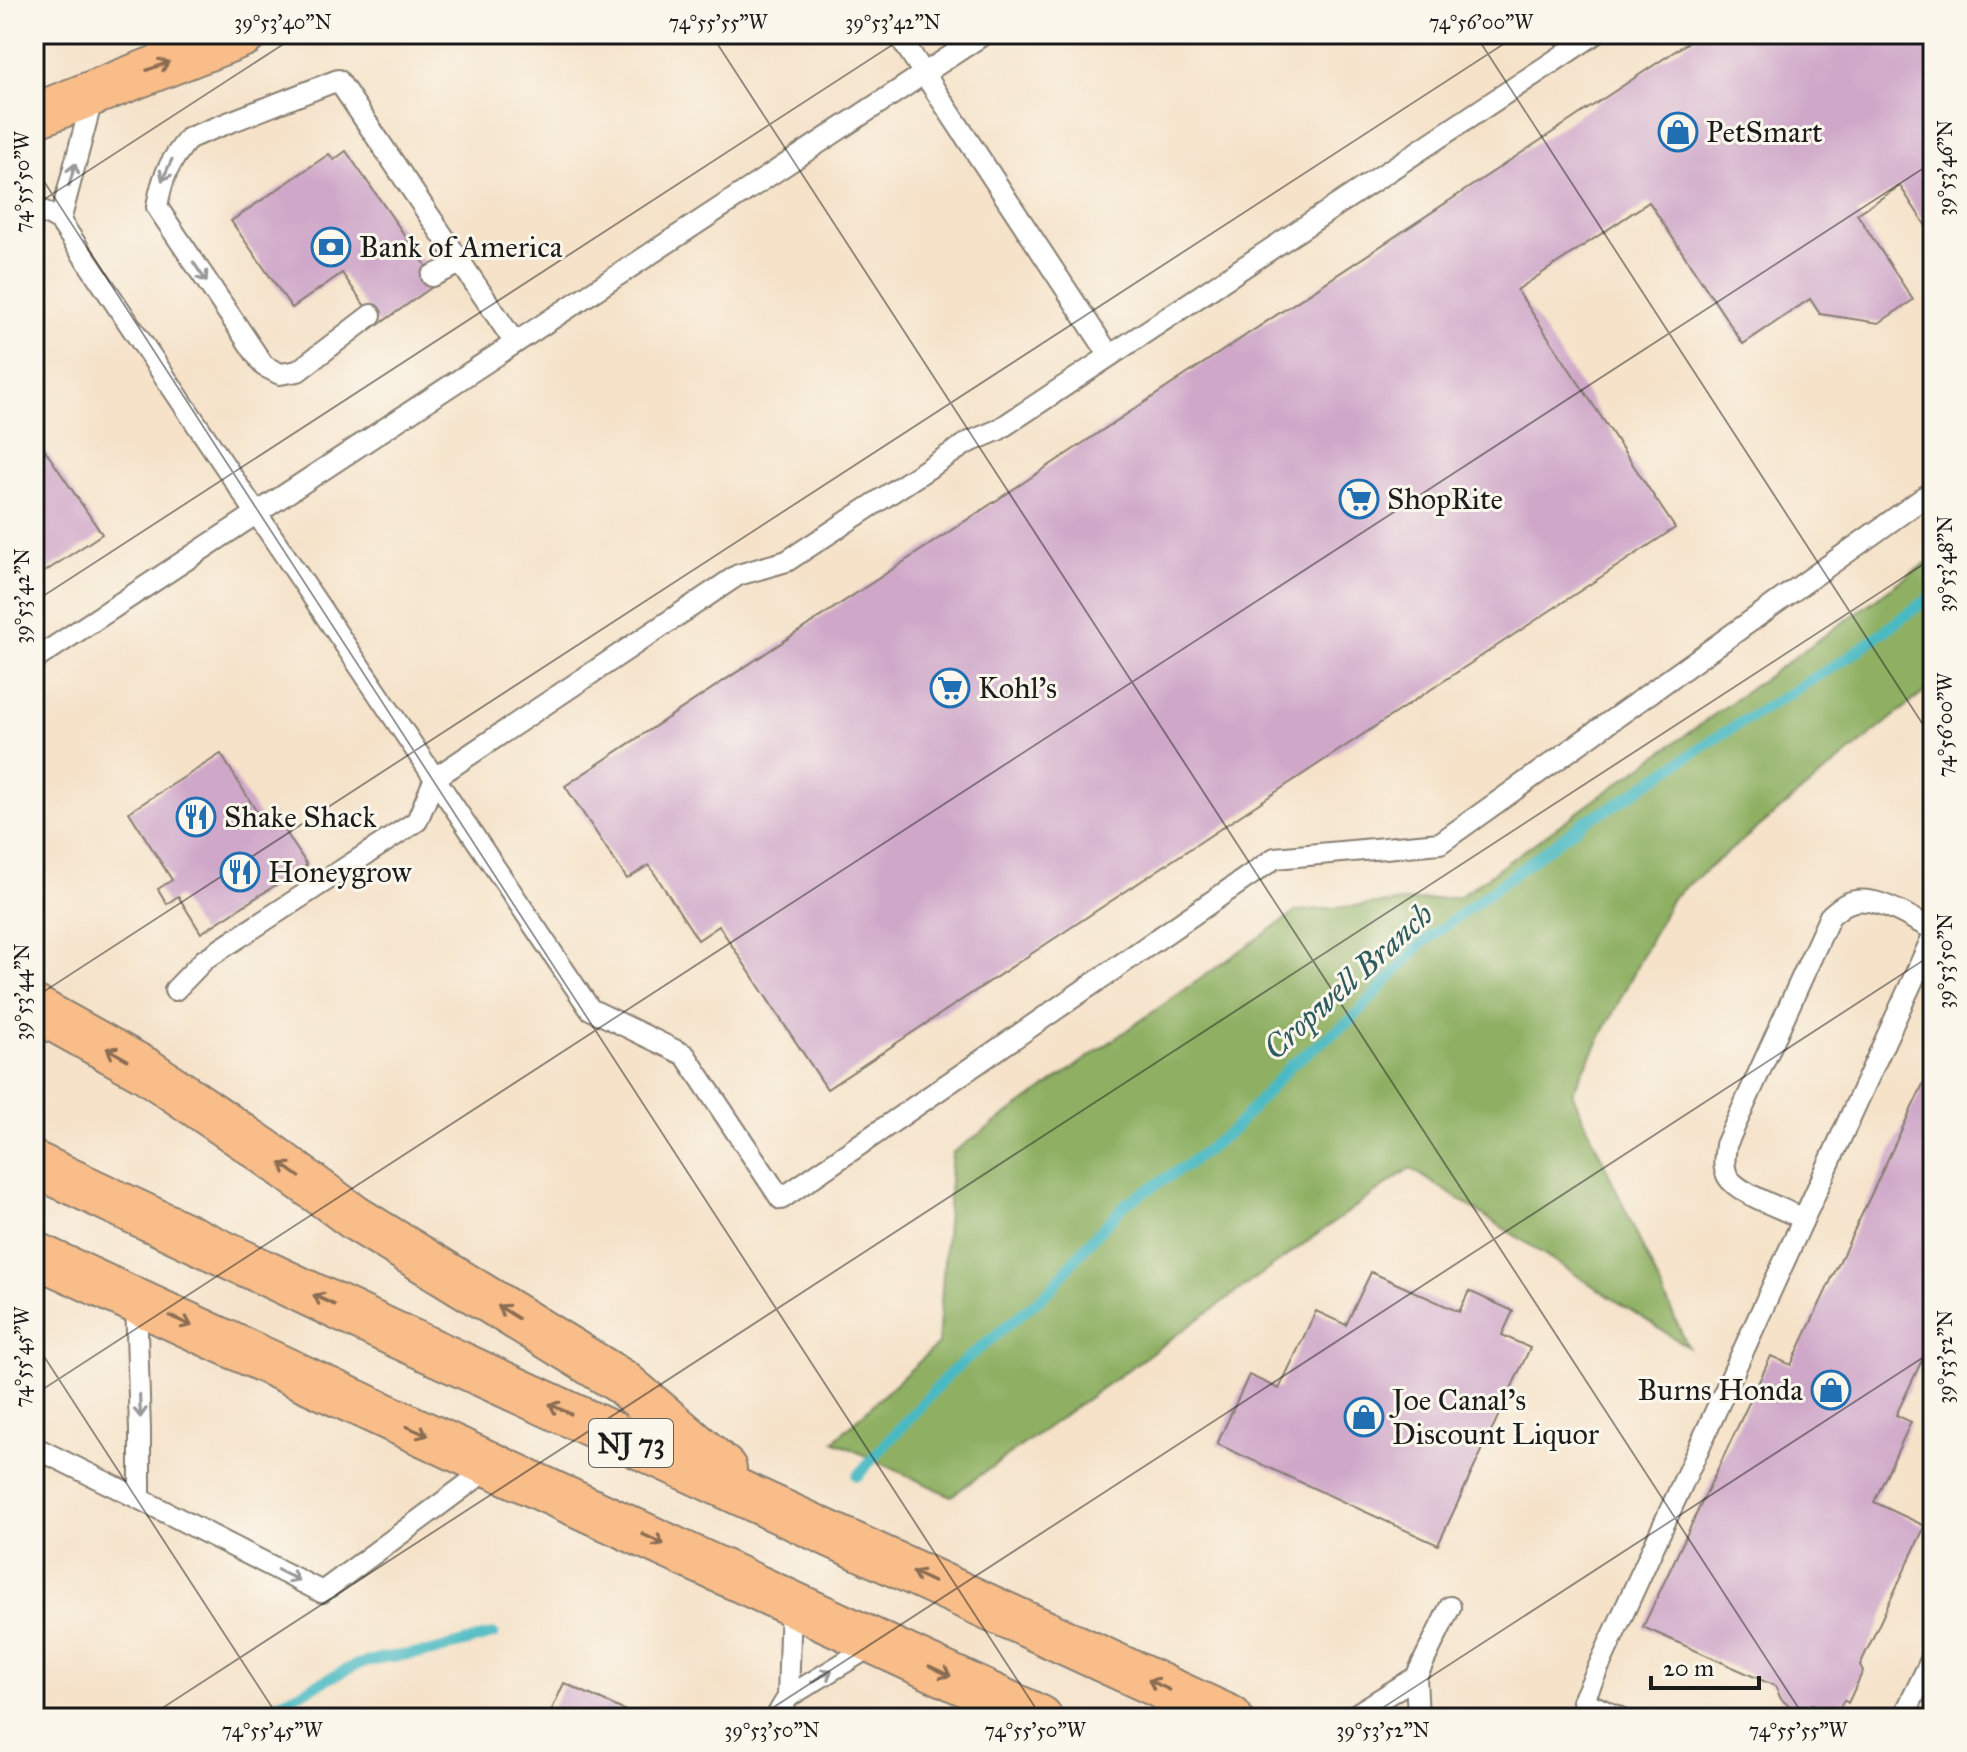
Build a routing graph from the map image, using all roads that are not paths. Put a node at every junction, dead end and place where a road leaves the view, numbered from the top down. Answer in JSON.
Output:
{"nodes":[{"id":1,"x":244,"y":34,"type":"edge"},
{"id":2,"x":898,"y":34,"type":"edge"},
{"id":3,"x":984,"y":34,"type":"edge"},
{"id":4,"x":1595,"y":34,"type":"edge"},
{"id":5,"x":924,"y":74,"type":"junction"},
{"id":6,"x":94,"y":91,"type":"junction"},
{"id":7,"x":34,"y":116,"type":"edge"},
{"id":8,"x":34,"y":206,"type":"edge"},
{"id":9,"x":60,"y":221,"type":"junction"},
{"id":10,"x":461,"y":263,"type":"junction"},
{"id":11,"x":432,"y":276,"type":"dead end"},
{"id":12,"x":371,"y":315,"type":"dead end"},
{"id":13,"x":515,"y":343,"type":"junction"},
{"id":14,"x":1110,"y":356,"type":"junction"},
{"id":15,"x":1933,"y":491,"type":"edge"},
{"id":16,"x":257,"y":514,"type":"junction"},
{"id":17,"x":34,"y":660,"type":"edge"},
{"id":18,"x":435,"y":778,"type":"junction"},
{"id":19,"x":1933,"y":929,"type":"edge"},
{"id":20,"x":1933,"y":936,"type":"edge"},
{"id":21,"x":175,"y":990,"type":"dead end"},
{"id":22,"x":34,"y":1008,"type":"edge"},
{"id":23,"x":34,"y":1164,"type":"edge"},
{"id":24,"x":1802,"y":1218,"type":"junction"},
{"id":25,"x":34,"y":1254,"type":"edge"},
{"id":26,"x":34,"y":1260,"type":"edge"},
{"id":27,"x":96,"y":1282,"type":"junction"},
{"id":28,"x":136,"y":1300,"type":"junction"},
{"id":29,"x":34,"y":1447,"type":"edge"},
{"id":30,"x":493,"y":1465,"type":"junction"},
{"id":31,"x":140,"y":1499,"type":"junction"},
{"id":32,"x":766,"y":1504,"type":"junction"},
{"id":33,"x":791,"y":1603,"type":"junction"},
{"id":34,"x":1450,"y":1607,"type":"dead end"},
{"id":35,"x":878,"y":1642,"type":"junction"},
{"id":36,"x":1933,"y":1656,"type":"edge"},
{"id":37,"x":1416,"y":1677,"type":"junction"},
{"id":38,"x":788,"y":1697,"type":"junction"},
{"id":39,"x":776,"y":1717,"type":"edge"},
{"id":40,"x":1040,"y":1718,"type":"edge"},
{"id":41,"x":1230,"y":1718,"type":"edge"},
{"id":42,"x":1350,"y":1718,"type":"edge"},
{"id":43,"x":1418,"y":1718,"type":"edge"},
{"id":44,"x":1620,"y":1718,"type":"edge"},
{"id":45,"x":1903,"y":1718,"type":"edge"}],
"edges":[{"from":6,"to":1,"type":"highway","one_way":true},
{"from":2,"to":5,"type":"lane"},
{"from":3,"to":5,"type":"lane"},
{"from":4,"to":14,"type":"lane"},
{"from":5,"to":13,"type":"lane"},
{"from":5,"to":14,"type":"lane"},
{"from":6,"to":7,"type":"highway"},
{"from":9,"to":6,"type":"lane","one_way":true},
{"from":8,"to":9,"type":"lane"},
{"from":9,"to":16,"type":"lane"},
{"from":10,"to":11,"type":"lane"},
{"from":10,"to":12,"type":"lane","one_way":true},
{"from":10,"to":13,"type":"lane"},
{"from":13,"to":16,"type":"lane"},
{"from":14,"to":18,"type":"lane"},
{"from":15,"to":18,"type":"lane"},
{"from":16,"to":17,"type":"lane"},
{"from":16,"to":18,"type":"lane"},
{"from":18,"to":21,"type":"lane"},
{"from":19,"to":24,"type":"lane"},
{"from":20,"to":24,"type":"lane"},
{"from":32,"to":22,"type":"highway","one_way":true},
{"from":32,"to":23,"type":"highway","number":"NJ 73","one_way":true},
{"from":24,"to":44,"type":"lane"},
{"from":25,"to":27,"type":"highway","number":"NJ 73"},
{"from":26,"to":27,"type":"highway"},
{"from":27,"to":28,"type":"highway","number":"NJ 73"},
{"from":28,"to":30,"type":"highway","number":"NJ 73","one_way":true},
{"from":28,"to":31,"type":"lane","one_way":true},
{"from":29,"to":31,"type":"lane"},
{"from":31,"to":30,"type":"lane","one_way":true},
{"from":30,"to":33,"type":"highway","number":"NJ 73","one_way":true},
{"from":41,"to":32,"type":"highway","number":"NJ 73","one_way":true},
{"from":33,"to":35,"type":"highway","number":"NJ 73"},
{"from":33,"to":38,"type":"lane"},
{"from":34,"to":37,"type":"lane"},
{"from":38,"to":35,"type":"lane","one_way":true},
{"from":35,"to":40,"type":"highway","number":"NJ 73","one_way":true},
{"from":36,"to":45,"type":"lane"},
{"from":37,"to":42,"type":"lane"},
{"from":37,"to":43,"type":"lane"},
{"from":38,"to":39,"type":"lane"}]}
